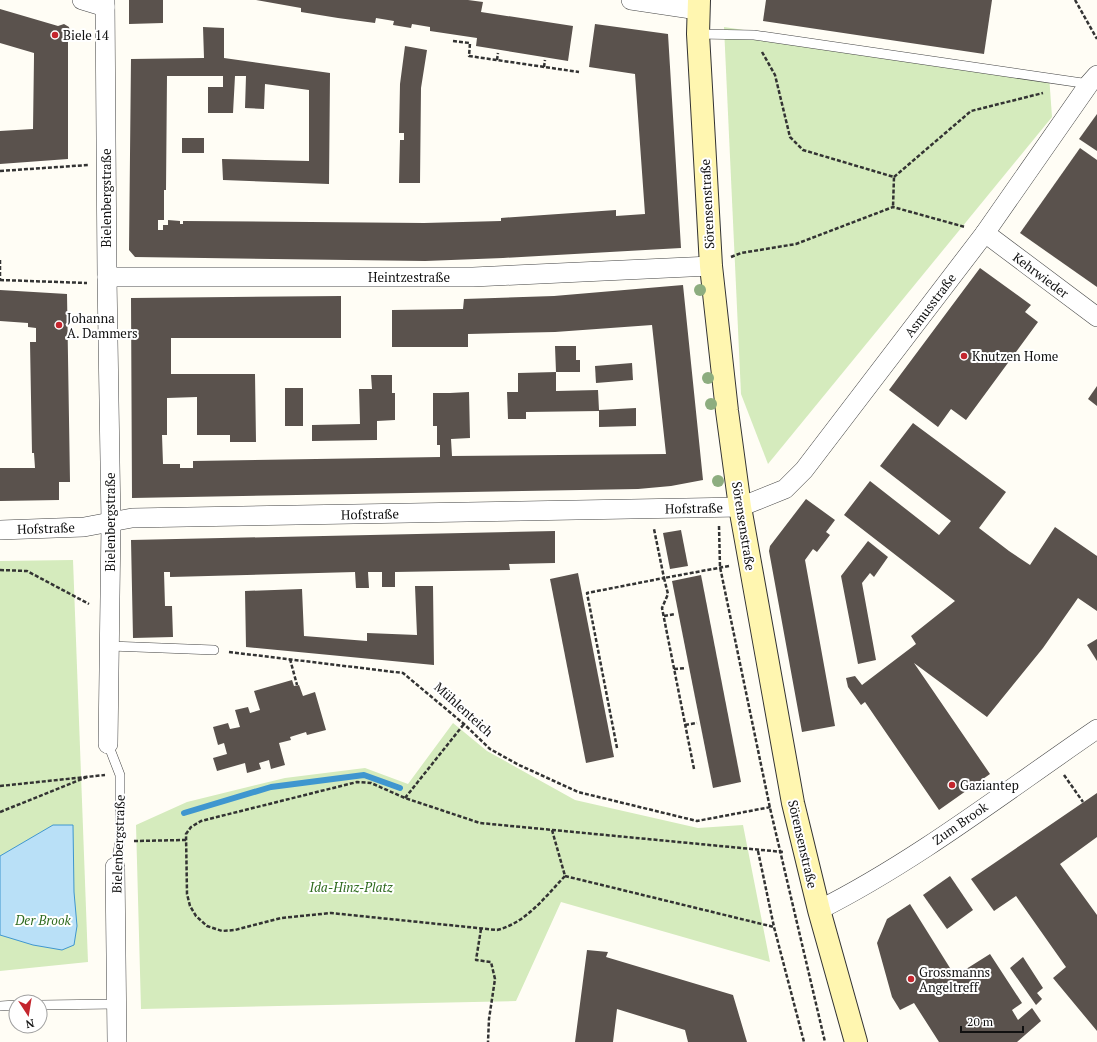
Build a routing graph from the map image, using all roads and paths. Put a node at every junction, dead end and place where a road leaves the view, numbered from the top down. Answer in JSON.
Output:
{"nodes":[{"id":1,"x":82,"y":0,"type":"edge"},
{"id":2,"x":631,"y":0,"type":"edge"},
{"id":3,"x":1075,"y":0,"type":"edge"},
{"id":4,"x":105,"y":4,"type":"edge"},
{"id":5,"x":698,"y":5,"type":"edge"},
{"id":6,"x":698,"y":34,"type":"junction"},
{"id":7,"x":754,"y":35,"type":"junction"},
{"id":8,"x":1097,"y":39,"type":"edge"},
{"id":9,"x":453,"y":41,"type":"dead end"},
{"id":10,"x":498,"y":53,"type":"dead end"},
{"id":11,"x":497,"y":60,"type":"junction"},
{"id":12,"x":545,"y":60,"type":"dead end"},
{"id":13,"x":544,"y":67,"type":"junction"},
{"id":14,"x":579,"y":72,"type":"dead end"},
{"id":15,"x":1093,"y":80,"type":"edge"},
{"id":16,"x":1046,"y":92,"type":"dead end"},
{"id":17,"x":106,"y":164,"type":"junction"},
{"id":18,"x":0,"y":171,"type":"edge"},
{"id":19,"x":894,"y":177,"type":"junction"},
{"id":20,"x":893,"y":207,"type":"junction"},
{"id":21,"x":985,"y":233,"type":"junction"},
{"id":22,"x":0,"y":260,"type":"edge"},
{"id":23,"x":711,"y":266,"type":"junction"},
{"id":24,"x":0,"y":280,"type":"edge"},
{"id":25,"x":107,"y":280,"type":"junction"},
{"id":26,"x":1097,"y":317,"type":"edge"},
{"id":27,"x":740,"y":507,"type":"junction"},
{"id":28,"x":650,"y":509,"type":"junction"},
{"id":29,"x":111,"y":522,"type":"junction"},
{"id":30,"x":0,"y":530,"type":"edge"},
{"id":31,"x":750,"y":562,"type":"junction"},
{"id":32,"x":0,"y":570,"type":"edge"},
{"id":33,"x":664,"y":578,"type":"junction"},
{"id":34,"x":110,"y":614,"type":"junction"},
{"id":35,"x":675,"y":614,"type":"dead end"},
{"id":36,"x":664,"y":616,"type":"junction"},
{"id":37,"x":110,"y":646,"type":"junction"},
{"id":38,"x":214,"y":650,"type":"joint"},
{"id":39,"x":290,"y":659,"type":"junction"},
{"id":40,"x":686,"y":668,"type":"dead end"},
{"id":41,"x":674,"y":670,"type":"junction"},
{"id":42,"x":298,"y":685,"type":"dead end"},
{"id":43,"x":697,"y":723,"type":"dead end"},
{"id":44,"x":464,"y":724,"type":"junction"},
{"id":45,"x":685,"y":725,"type":"junction"},
{"id":46,"x":1097,"y":729,"type":"edge"},
{"id":47,"x":108,"y":744,"type":"joint"},
{"id":48,"x":617,"y":748,"type":"dead end"},
{"id":49,"x":1052,"y":760,"type":"junction"},
{"id":50,"x":694,"y":769,"type":"dead end"},
{"id":51,"x":92,"y":775,"type":"junction"},
{"id":52,"x":120,"y":775,"type":"junction"},
{"id":53,"x":0,"y":786,"type":"edge"},
{"id":54,"x":405,"y":798,"type":"junction"},
{"id":55,"x":1083,"y":802,"type":"dead end"},
{"id":56,"x":793,"y":803,"type":"junction"},
{"id":57,"x":770,"y":808,"type":"junction"},
{"id":58,"x":0,"y":812,"type":"edge"},
{"id":59,"x":552,"y":830,"type":"junction"},
{"id":60,"x":186,"y":840,"type":"junction"},
{"id":61,"x":120,"y":842,"type":"junction"},
{"id":62,"x":804,"y":848,"type":"junction"},
{"id":63,"x":758,"y":851,"type":"junction"},
{"id":64,"x":781,"y":853,"type":"junction"},
{"id":65,"x":115,"y":867,"type":"joint"},
{"id":66,"x":565,"y":876,"type":"junction"},
{"id":67,"x":819,"y":910,"type":"junction"},
{"id":68,"x":774,"y":927,"type":"junction"},
{"id":69,"x":481,"y":929,"type":"junction"},
{"id":70,"x":117,"y":1004,"type":"junction"},
{"id":71,"x":48,"y":1005,"type":"edge"},
{"id":72,"x":117,"y":1042,"type":"edge"},
{"id":73,"x":488,"y":1042,"type":"edge"},
{"id":74,"x":804,"y":1042,"type":"edge"},
{"id":75,"x":825,"y":1042,"type":"edge"},
{"id":76,"x":856,"y":1042,"type":"edge"}],
"edges":[{"from":1,"to":4,"type":"street"},
{"from":2,"to":5,"type":"street"},
{"from":3,"to":8,"type":"path"},
{"from":4,"to":17,"type":"street","name":"Bielenbergstraße"},
{"from":5,"to":6,"type":"main road","name":"Sörensenstraße"},
{"from":6,"to":7,"type":"lane"},
{"from":6,"to":23,"type":"main road","name":"Sörensenstraße"},
{"from":7,"to":15,"type":"lane"},
{"from":7,"to":19,"type":"path"},
{"from":9,"to":11,"type":"path"},
{"from":10,"to":11,"type":"path"},
{"from":11,"to":13,"type":"path"},
{"from":12,"to":13,"type":"path"},
{"from":13,"to":14,"type":"path"},
{"from":15,"to":21,"type":"street","name":"Asmusstraße"},
{"from":16,"to":19,"type":"path"},
{"from":17,"to":18,"type":"path"},
{"from":17,"to":25,"type":"street","name":"Bielenbergstraße"},
{"from":19,"to":20,"type":"path"},
{"from":20,"to":21,"type":"path"},
{"from":20,"to":23,"type":"path"},
{"from":21,"to":26,"type":"street","name":"Kehrwieder"},
{"from":21,"to":27,"type":"street","name":"Asmusstraße"},
{"from":22,"to":24,"type":"path"},
{"from":23,"to":25,"type":"street","name":"Heintzestraße"},
{"from":23,"to":27,"type":"main road","name":"Sörensenstraße"},
{"from":24,"to":25,"type":"path"},
{"from":25,"to":29,"type":"street","name":"Bielenbergstraße"},
{"from":27,"to":28,"type":"street","name":"Hofstraße"},
{"from":27,"to":31,"type":"main road","name":"Sörensenstraße"},
{"from":28,"to":29,"type":"street","name":"Hofstraße"},
{"from":28,"to":33,"type":"path"},
{"from":29,"to":30,"type":"street","name":"Hofstraße"},
{"from":29,"to":34,"type":"street","name":"Bielenbergstraße"},
{"from":31,"to":33,"type":"path"},
{"from":31,"to":56,"type":"main road","name":"Sörensenstraße"},
{"from":32,"to":34,"type":"path"},
{"from":33,"to":36,"type":"path"},
{"from":33,"to":48,"type":"path"},
{"from":34,"to":37,"type":"street","name":"Bielenbergstraße"},
{"from":35,"to":36,"type":"path"},
{"from":36,"to":41,"type":"path"},
{"from":37,"to":38,"type":"lane"},
{"from":37,"to":47,"type":"street","name":"Bielenbergstraße"},
{"from":38,"to":39,"type":"path","name":"Mühlenteich"},
{"from":39,"to":42,"type":"path"},
{"from":39,"to":44,"type":"path","name":"Mühlenteich"},
{"from":40,"to":41,"type":"path"},
{"from":41,"to":45,"type":"path"},
{"from":43,"to":45,"type":"path"},
{"from":44,"to":54,"type":"path"},
{"from":44,"to":57,"type":"path","name":"Mühlenteich"},
{"from":45,"to":50,"type":"path"},
{"from":46,"to":49,"type":"street","name":"Zum Brook"},
{"from":47,"to":52,"type":"lane","name":"Bielenbergstraße"},
{"from":49,"to":55,"type":"path"},
{"from":49,"to":67,"type":"street","name":"Zum Brook"},
{"from":51,"to":52,"type":"path"},
{"from":51,"to":53,"type":"path"},
{"from":51,"to":58,"type":"path"},
{"from":52,"to":61,"type":"lane","name":"Bielenbergstraße"},
{"from":54,"to":59,"type":"path"},
{"from":54,"to":60,"type":"path"},
{"from":56,"to":57,"type":"path","name":"Mühlenteich"},
{"from":56,"to":62,"type":"main road","name":"Sörensenstraße"},
{"from":57,"to":64,"type":"path"},
{"from":59,"to":63,"type":"path"},
{"from":59,"to":66,"type":"path"},
{"from":60,"to":61,"type":"path"},
{"from":60,"to":69,"type":"path"},
{"from":61,"to":65,"type":"lane","name":"Bielenbergstraße"},
{"from":62,"to":64,"type":"path"},
{"from":62,"to":67,"type":"main road","name":"Sörensenstraße"},
{"from":63,"to":64,"type":"path"},
{"from":63,"to":68,"type":"path"},
{"from":64,"to":75,"type":"path"},
{"from":65,"to":70,"type":"street","name":"Bielenbergstraße"},
{"from":66,"to":68,"type":"path"},
{"from":66,"to":69,"type":"path"},
{"from":67,"to":76,"type":"main road","name":"Sörensenstraße"},
{"from":68,"to":74,"type":"path"},
{"from":69,"to":73,"type":"path"},
{"from":70,"to":71,"type":"lane"},
{"from":70,"to":72,"type":"street","name":"Bielenbergstraße"}]}
